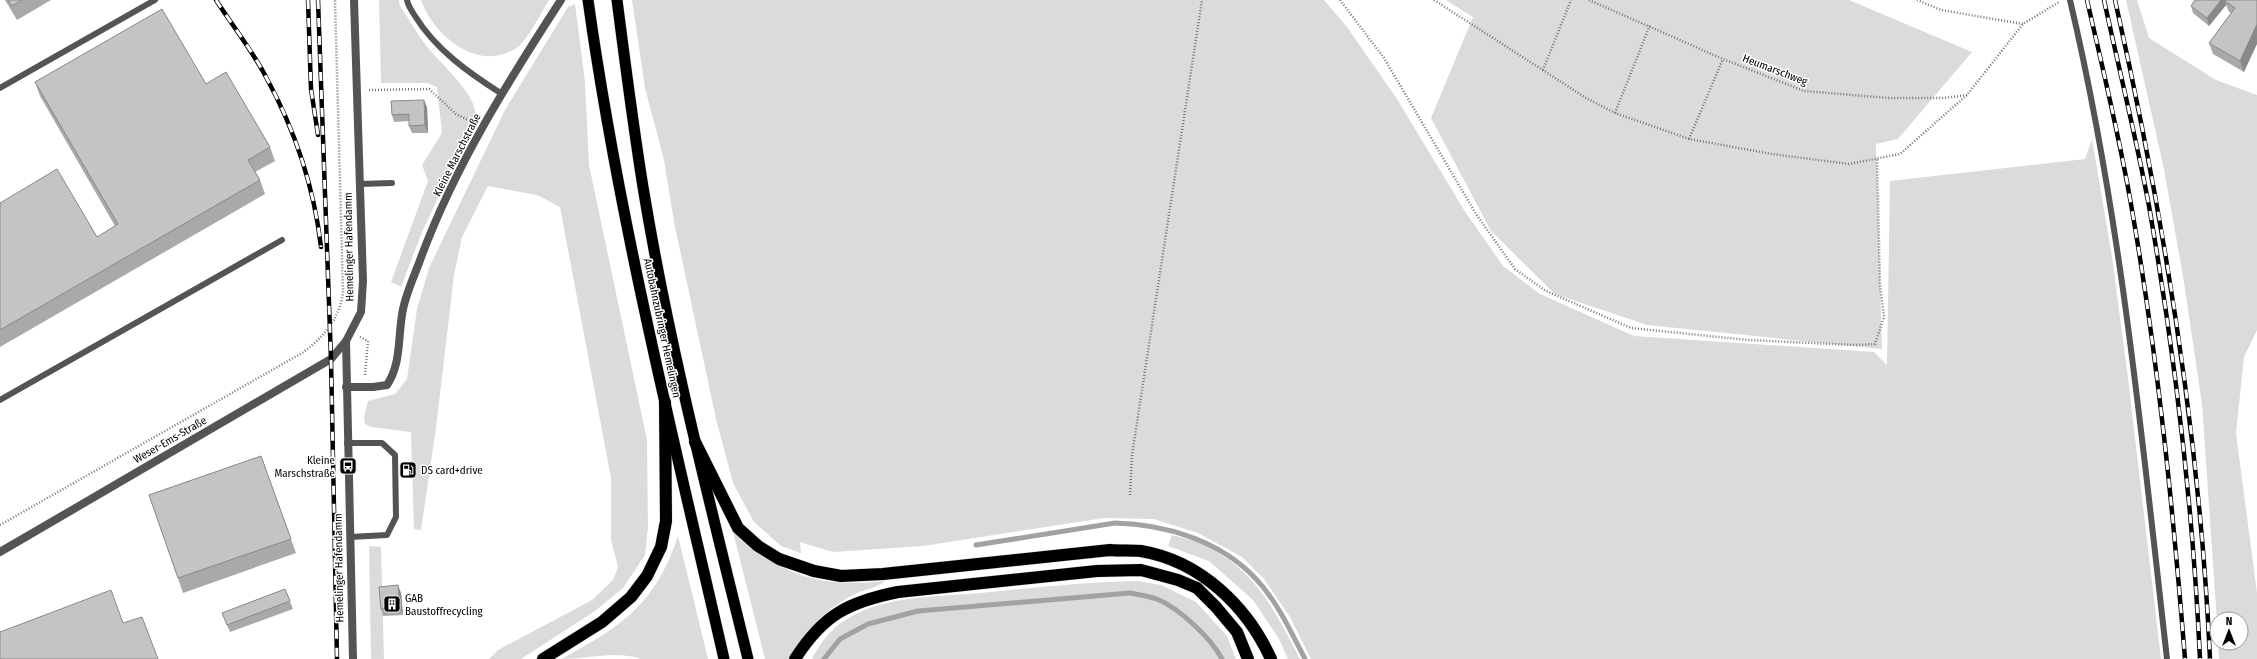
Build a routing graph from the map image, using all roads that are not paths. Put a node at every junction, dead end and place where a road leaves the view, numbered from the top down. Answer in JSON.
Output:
{"nodes":[{"id":1,"x":155,"y":0,"type":"edge"},
{"id":2,"x":354,"y":0,"type":"edge"},
{"id":3,"x":407,"y":0,"type":"edge"},
{"id":4,"x":561,"y":0,"type":"edge"},
{"id":5,"x":588,"y":0,"type":"edge"},
{"id":6,"x":617,"y":0,"type":"edge"},
{"id":7,"x":2070,"y":0,"type":"edge"},
{"id":8,"x":0,"y":88,"type":"edge"},
{"id":9,"x":502,"y":94,"type":"junction"},
{"id":10,"x":392,"y":183,"type":"dead end"},
{"id":11,"x":360,"y":184,"type":"junction"},
{"id":12,"x":282,"y":240,"type":"dead end"},
{"id":13,"x":346,"y":341,"type":"junction"},
{"id":14,"x":346,"y":387,"type":"junction"},
{"id":15,"x":0,"y":400,"type":"edge"},
{"id":16,"x":665,"y":402,"type":"junction"},
{"id":17,"x":347,"y":442,"type":"junction"},
{"id":18,"x":695,"y":442,"type":"junction"},
{"id":19,"x":350,"y":537,"type":"junction"},
{"id":20,"x":0,"y":552,"type":"edge"},
{"id":21,"x":353,"y":659,"type":"edge"},
{"id":22,"x":543,"y":659,"type":"edge"},
{"id":23,"x":724,"y":659,"type":"edge"},
{"id":24,"x":748,"y":659,"type":"edge"},
{"id":25,"x":796,"y":659,"type":"edge"},
{"id":26,"x":1248,"y":659,"type":"edge"},
{"id":27,"x":1271,"y":659,"type":"edge"},
{"id":28,"x":2167,"y":659,"type":"edge"}],
"edges":[{"from":1,"to":8,"type":"lane"},
{"from":2,"to":11,"type":"street","name":"Hemelinger Hafendamm"},
{"from":3,"to":9,"type":"lane"},
{"from":4,"to":9,"type":"street","name":"Kleine Marschstraße"},
{"from":5,"to":16,"type":"highway","name":"Autobahnzubringer Hemelingen"},
{"from":6,"to":18,"type":"highway","name":"Autobahnzubringer Hemelingen"},
{"from":7,"to":28,"type":"lane"},
{"from":9,"to":14,"type":"street","name":"Kleine Marschstraße"},
{"from":10,"to":11,"type":"lane"},
{"from":11,"to":13,"type":"street","name":"Hemelinger Hafendamm"},
{"from":12,"to":15,"type":"lane"},
{"from":13,"to":14,"type":"street","name":"Hemelinger Hafendamm"},
{"from":13,"to":20,"type":"street","name":"Weser-Ems-Straße"},
{"from":14,"to":17,"type":"street","name":"Hemelinger Hafendamm"},
{"from":16,"to":22,"type":"highway"},
{"from":16,"to":23,"type":"highway","name":"Autobahnzubringer Hemelingen"},
{"from":17,"to":19,"type":"street","name":"Hemelinger Hafendamm"},
{"from":17,"to":19,"type":"lane"},
{"from":18,"to":24,"type":"highway","name":"Autobahnzubringer Hemelingen"},
{"from":18,"to":27,"type":"highway"},
{"from":19,"to":21,"type":"street","name":"Hemelinger Hafendamm"},
{"from":25,"to":26,"type":"highway"}]}
